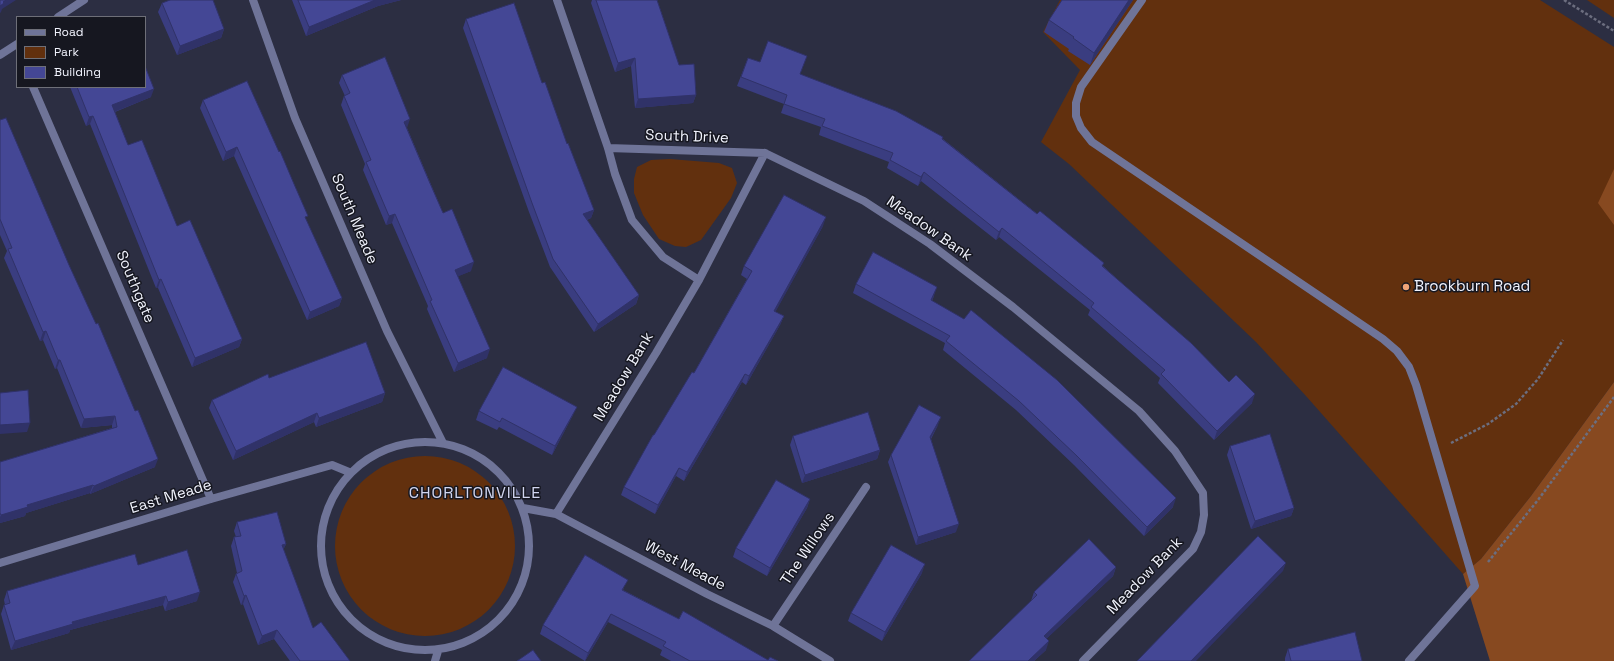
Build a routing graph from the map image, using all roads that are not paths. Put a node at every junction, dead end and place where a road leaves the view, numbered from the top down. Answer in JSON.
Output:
{"nodes":[{"id":1,"x":84,"y":0,"type":"edge"},
{"id":2,"x":253,"y":0,"type":"edge"},
{"id":3,"x":557,"y":0,"type":"edge"},
{"id":4,"x":1142,"y":0,"type":"edge"},
{"id":5,"x":60,"y":16,"type":"edge"},
{"id":6,"x":16,"y":47,"type":"edge"},
{"id":7,"x":0,"y":55,"type":"edge"},
{"id":8,"x":33,"y":88,"type":"edge"},
{"id":9,"x":608,"y":148,"type":"junction"},
{"id":10,"x":765,"y":153,"type":"junction"},
{"id":11,"x":699,"y":280,"type":"junction"},
{"id":12,"x":443,"y":443,"type":"junction"},
{"id":13,"x":349,"y":472,"type":"junction"},
{"id":14,"x":866,"y":487,"type":"dead end"},
{"id":15,"x":211,"y":499,"type":"junction"},
{"id":16,"x":523,"y":508,"type":"junction"},
{"id":17,"x":556,"y":514,"type":"junction"},
{"id":18,"x":0,"y":563,"type":"edge"},
{"id":19,"x":773,"y":626,"type":"junction"},
{"id":20,"x":438,"y":651,"type":"junction"},
{"id":21,"x":435,"y":661,"type":"edge"},
{"id":22,"x":830,"y":661,"type":"edge"},
{"id":23,"x":1083,"y":661,"type":"edge"},
{"id":24,"x":1409,"y":661,"type":"edge"}],
"edges":[{"from":1,"to":5,"type":"street"},
{"from":2,"to":12,"type":"street","name":"South Meade"},
{"from":3,"to":9,"type":"street"},
{"from":4,"to":24,"type":"street"},
{"from":6,"to":7,"type":"street"},
{"from":8,"to":15,"type":"street","name":"Southgate"},
{"from":9,"to":10,"type":"street","name":"South Drive"},
{"from":9,"to":11,"type":"street"},
{"from":10,"to":11,"type":"street","name":"Meadow Bank"},
{"from":10,"to":23,"type":"street","name":"Meadow Bank"},
{"from":11,"to":17,"type":"street","name":"Meadow Bank"},
{"from":12,"to":13,"type":"street"},
{"from":12,"to":16,"type":"street"},
{"from":13,"to":15,"type":"street","name":"East Meade"},
{"from":13,"to":20,"type":"street"},
{"from":14,"to":19,"type":"street","name":"The Willows"},
{"from":15,"to":18,"type":"street","name":"East Meade"},
{"from":16,"to":17,"type":"street","name":"West Meade"},
{"from":16,"to":20,"type":"street"},
{"from":17,"to":19,"type":"street","name":"West Meade"},
{"from":19,"to":22,"type":"street","name":"West Meade"},
{"from":20,"to":21,"type":"street"}]}
